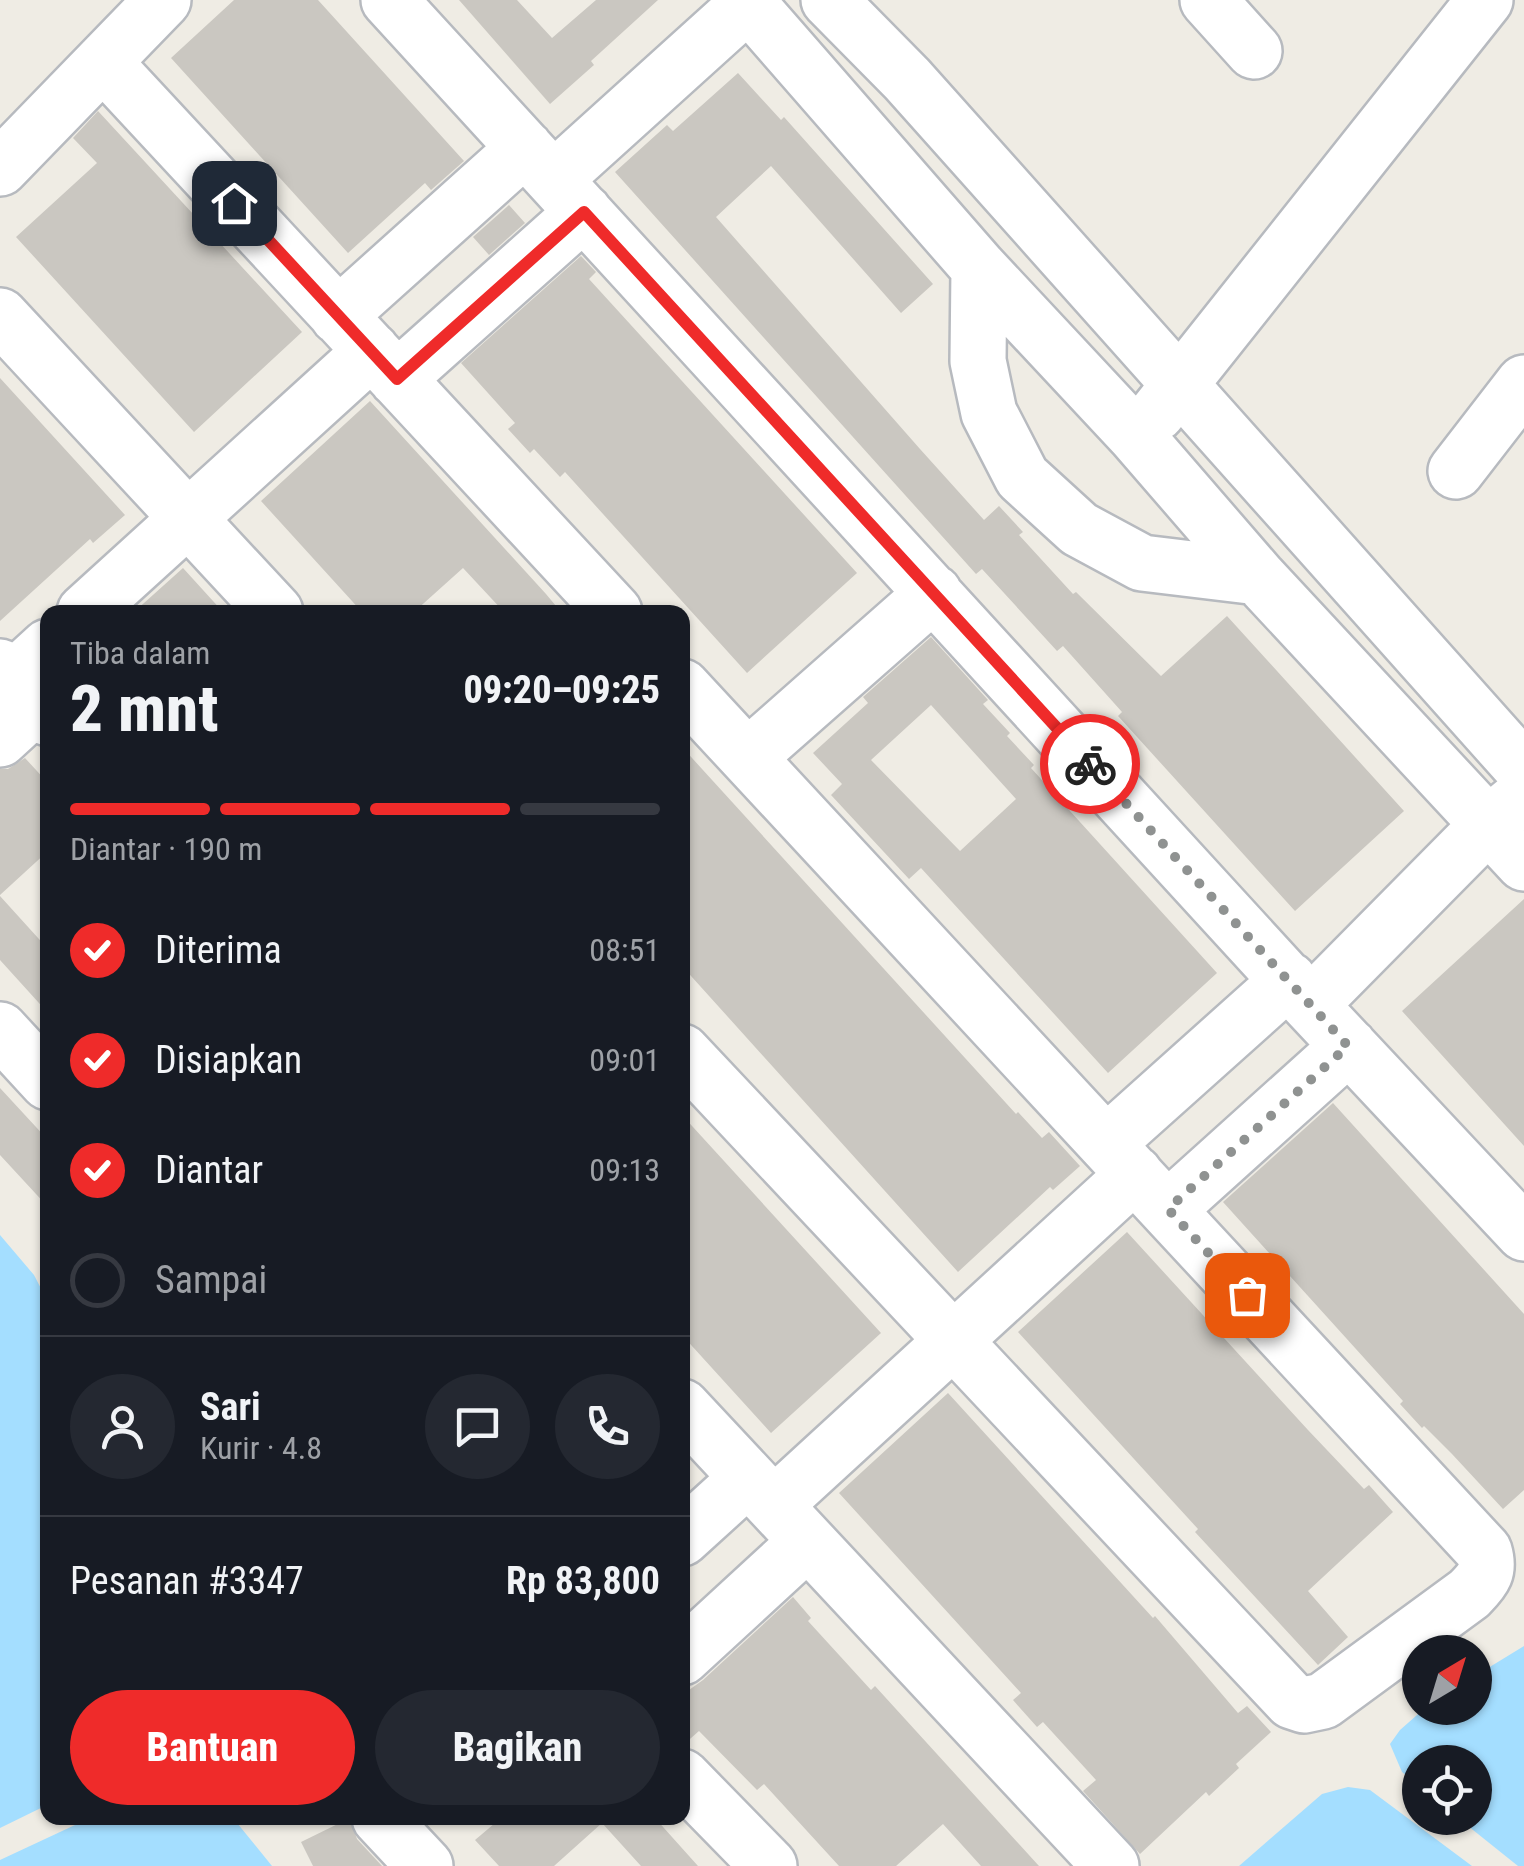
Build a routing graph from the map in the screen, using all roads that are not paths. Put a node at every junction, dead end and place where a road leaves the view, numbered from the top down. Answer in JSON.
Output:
{"nodes":[{"id":1,"x":390,"y":0,"type":"edge"},
{"id":2,"x":829,"y":0,"type":"edge"},
{"id":3,"x":1208,"y":0,"type":"edge"},
{"id":4,"x":1485,"y":0,"type":"edge"},
{"id":5,"x":748,"y":1,"type":"edge"},
{"id":6,"x":154,"y":2,"type":"edge"},
{"id":7,"x":1254,"y":51,"type":"dead end"},
{"id":8,"x":103,"y":62,"type":"junction"},
{"id":9,"x":0,"y":168,"type":"edge"},
{"id":10,"x":554,"y":180,"type":"junction"},
{"id":11,"x":979,"y":268,"type":"junction"},
{"id":12,"x":0,"y":316,"type":"edge"},
{"id":13,"x":369,"y":349,"type":"junction"},
{"id":14,"x":1524,"y":383,"type":"edge"},
{"id":15,"x":1180,"y":387,"type":"junction"},
{"id":16,"x":1136,"y":436,"type":"junction"},
{"id":17,"x":1456,"y":471,"type":"dead end"},
{"id":18,"x":187,"y":517,"type":"junction"},
{"id":19,"x":1258,"y":577,"type":"junction"},
{"id":20,"x":934,"y":594,"type":"junction"},
{"id":21,"x":92,"y":605,"type":"edge"},
{"id":22,"x":269,"y":605,"type":"edge"},
{"id":23,"x":607,"y":605,"type":"edge"},
{"id":24,"x":690,"y":695,"type":"edge"},
{"id":25,"x":748,"y":757,"type":"junction"},
{"id":26,"x":1524,"y":770,"type":"edge"},
{"id":27,"x":1512,"y":827,"type":"edge"},
{"id":28,"x":1300,"y":993,"type":"junction"},
{"id":29,"x":0,"y":1030,"type":"edge"},
{"id":30,"x":1348,"y":1046,"type":"junction"},
{"id":31,"x":690,"y":1061,"type":"edge"},
{"id":32,"x":40,"y":1073,"type":"edge"},
{"id":33,"x":1137,"y":1175,"type":"junction"},
{"id":34,"x":1524,"y":1233,"type":"edge"},
{"id":35,"x":951,"y":1341,"type":"junction"},
{"id":36,"x":690,"y":1416,"type":"edge"},
{"id":37,"x":776,"y":1509,"type":"junction"},
{"id":38,"x":690,"y":1536,"type":"edge"},
{"id":39,"x":690,"y":1644,"type":"edge"},
{"id":40,"x":690,"y":1784,"type":"edge"},
{"id":41,"x":769,"y":1866,"type":"edge"},
{"id":42,"x":1110,"y":1866,"type":"edge"}],
"edges":[{"from":1,"to":10,"type":"street"},
{"from":2,"to":15,"type":"street"},
{"from":3,"to":7,"type":"street"},
{"from":4,"to":15,"type":"street"},
{"from":5,"to":10,"type":"street"},
{"from":5,"to":11,"type":"street"},
{"from":6,"to":8,"type":"street"},
{"from":8,"to":9,"type":"street"},
{"from":8,"to":13,"type":"street"},
{"from":10,"to":13,"type":"street"},
{"from":10,"to":13,"type":"street"},
{"from":10,"to":20,"type":"street"},
{"from":11,"to":16,"type":"street"},
{"from":11,"to":19,"type":"street"},
{"from":12,"to":18,"type":"street"},
{"from":13,"to":18,"type":"street"},
{"from":13,"to":23,"type":"street"},
{"from":14,"to":17,"type":"street"},
{"from":15,"to":16,"type":"street"},
{"from":15,"to":26,"type":"street"},
{"from":16,"to":19,"type":"street"},
{"from":18,"to":21,"type":"street"},
{"from":18,"to":22,"type":"street"},
{"from":19,"to":27,"type":"street"},
{"from":20,"to":25,"type":"street"},
{"from":20,"to":28,"type":"street"},
{"from":24,"to":25,"type":"street"},
{"from":25,"to":33,"type":"street"},
{"from":27,"to":28,"type":"street"},
{"from":28,"to":30,"type":"street"},
{"from":28,"to":33,"type":"street"},
{"from":29,"to":32,"type":"street"},
{"from":30,"to":33,"type":"street"},
{"from":30,"to":34,"type":"street"},
{"from":31,"to":35,"type":"street"},
{"from":33,"to":35,"type":"street"},
{"from":33,"to":35,"type":"street"},
{"from":35,"to":37,"type":"street"},
{"from":36,"to":37,"type":"street"},
{"from":37,"to":38,"type":"street"},
{"from":37,"to":39,"type":"street"},
{"from":37,"to":42,"type":"street"},
{"from":40,"to":41,"type":"street"}]}
